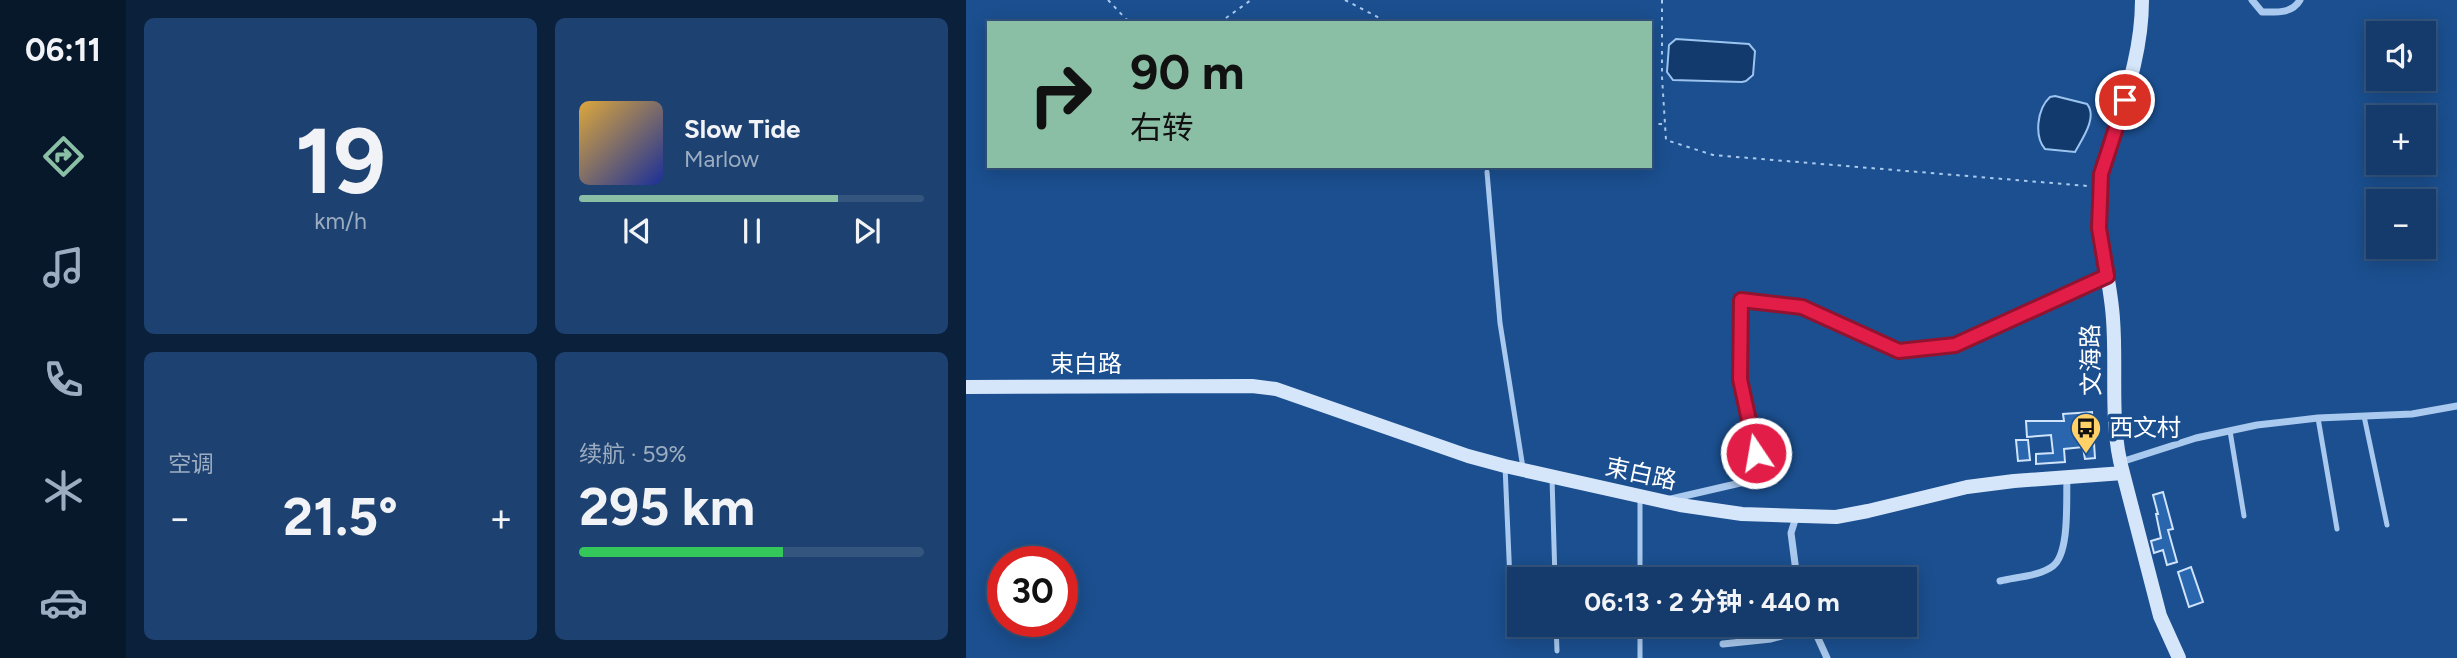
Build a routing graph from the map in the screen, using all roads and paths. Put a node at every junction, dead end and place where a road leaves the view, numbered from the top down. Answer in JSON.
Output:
{"nodes":[{"id":1,"x":1108,"y":0,"type":"edge"},
{"id":2,"x":1251,"y":0,"type":"edge"},
{"id":3,"x":1345,"y":0,"type":"edge"},
{"id":4,"x":1662,"y":0,"type":"edge"},
{"id":5,"x":2142,"y":0,"type":"edge"},
{"id":6,"x":2252,"y":0,"type":"edge"},
{"id":7,"x":2300,"y":0,"type":"edge"},
{"id":8,"x":1130,"y":21,"type":"edge"},
{"id":9,"x":1222,"y":21,"type":"edge"},
{"id":10,"x":1385,"y":21,"type":"edge"},
{"id":11,"x":1652,"y":124,"type":"edge"},
{"id":12,"x":1665,"y":124,"type":"junction"},
{"id":13,"x":1487,"y":172,"type":"dead end"},
{"id":14,"x":2099,"y":187,"type":"junction"},
{"id":15,"x":2107,"y":276,"type":"junction"},
{"id":16,"x":966,"y":387,"type":"edge"},
{"id":17,"x":2457,"y":406,"type":"edge"},
{"id":18,"x":2364,"y":416,"type":"junction"},
{"id":19,"x":2318,"y":418,"type":"junction"},
{"id":20,"x":2230,"y":430,"type":"junction"},
{"id":21,"x":1505,"y":466,"type":"junction"},
{"id":22,"x":2122,"y":468,"type":"junction"},
{"id":23,"x":1524,"y":471,"type":"junction"},
{"id":24,"x":1552,"y":478,"type":"junction"},
{"id":25,"x":2067,"y":479,"type":"junction"},
{"id":26,"x":1640,"y":497,"type":"junction"},
{"id":27,"x":1661,"y":501,"type":"junction"},
{"id":28,"x":2244,"y":516,"type":"dead end"},
{"id":29,"x":1796,"y":517,"type":"junction"},
{"id":30,"x":2387,"y":525,"type":"dead end"},
{"id":31,"x":2337,"y":529,"type":"dead end"},
{"id":32,"x":1509,"y":567,"type":"edge"},
{"id":33,"x":1555,"y":567,"type":"edge"},
{"id":34,"x":1640,"y":567,"type":"edge"},
{"id":35,"x":1795,"y":567,"type":"edge"},
{"id":36,"x":2000,"y":581,"type":"dead end"},
{"id":37,"x":1556,"y":637,"type":"edge"},
{"id":38,"x":1640,"y":637,"type":"edge"},
{"id":39,"x":1777,"y":637,"type":"edge"},
{"id":40,"x":1818,"y":637,"type":"edge"},
{"id":41,"x":1723,"y":644,"type":"dead end"},
{"id":42,"x":1557,"y":652,"type":"dead end"},
{"id":43,"x":1640,"y":658,"type":"edge"},
{"id":44,"x":1827,"y":658,"type":"edge"},
{"id":45,"x":2179,"y":658,"type":"edge"}],
"edges":[{"from":1,"to":8,"type":"path"},
{"from":2,"to":9,"type":"path"},
{"from":3,"to":10,"type":"path"},
{"from":4,"to":12,"type":"path"},
{"from":5,"to":14,"type":"main road","name":"文海路"},
{"from":6,"to":7,"type":"street"},
{"from":11,"to":12,"type":"path"},
{"from":12,"to":14,"type":"path"},
{"from":13,"to":23,"type":"lane"},
{"from":14,"to":15,"type":"main road","name":"文海路"},
{"from":15,"to":22,"type":"main road","name":"文海路"},
{"from":15,"to":27,"type":"street"},
{"from":16,"to":21,"type":"main road","name":"束白路"},
{"from":17,"to":18,"type":"street"},
{"from":18,"to":19,"type":"street"},
{"from":18,"to":30,"type":"lane"},
{"from":19,"to":20,"type":"street"},
{"from":19,"to":31,"type":"lane"},
{"from":20,"to":22,"type":"street"},
{"from":20,"to":28,"type":"lane"},
{"from":21,"to":23,"type":"main road","name":"束白路"},
{"from":21,"to":32,"type":"lane"},
{"from":22,"to":25,"type":"main road","name":"束白路"},
{"from":22,"to":45,"type":"main road"},
{"from":23,"to":24,"type":"main road","name":"束白路"},
{"from":24,"to":26,"type":"main road","name":"束白路"},
{"from":24,"to":33,"type":"lane"},
{"from":25,"to":29,"type":"main road","name":"束白路"},
{"from":25,"to":36,"type":"street"},
{"from":26,"to":27,"type":"main road","name":"束白路"},
{"from":26,"to":34,"type":"lane"},
{"from":27,"to":29,"type":"main road","name":"束白路"},
{"from":29,"to":35,"type":"street"},
{"from":37,"to":42,"type":"lane"},
{"from":38,"to":43,"type":"lane"},
{"from":39,"to":41,"type":"street"},
{"from":40,"to":44,"type":"street"}]}
